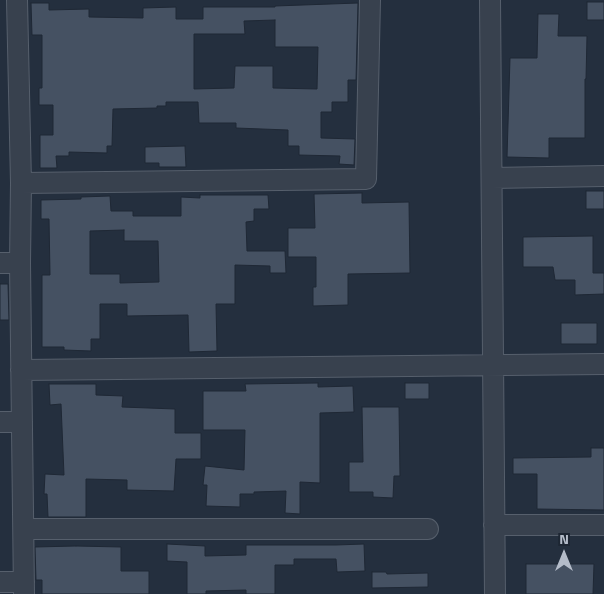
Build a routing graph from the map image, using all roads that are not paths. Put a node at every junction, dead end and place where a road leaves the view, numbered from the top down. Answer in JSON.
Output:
{"nodes":[{"id":1,"x":16,"y":0,"type":"edge"},
{"id":2,"x":370,"y":0,"type":"edge"},
{"id":3,"x":490,"y":0,"type":"edge"},
{"id":4,"x":9,"y":100,"type":"edge"},
{"id":5,"x":604,"y":176,"type":"edge"},
{"id":6,"x":492,"y":178,"type":"junction"},
{"id":7,"x":21,"y":183,"type":"junction"},
{"id":8,"x":0,"y":263,"type":"edge"},
{"id":9,"x":20,"y":263,"type":"junction"},
{"id":10,"x":604,"y":364,"type":"edge"},
{"id":11,"x":493,"y":365,"type":"junction"},
{"id":12,"x":21,"y":370,"type":"junction"},
{"id":13,"x":0,"y":422,"type":"edge"},
{"id":14,"x":22,"y":422,"type":"junction"},
{"id":15,"x":494,"y":525,"type":"junction"},
{"id":16,"x":604,"y":525,"type":"edge"},
{"id":17,"x":24,"y":529,"type":"junction"},
{"id":18,"x":428,"y":529,"type":"dead end"},
{"id":19,"x":0,"y":582,"type":"edge"},
{"id":20,"x":24,"y":588,"type":"edge"},
{"id":21,"x":495,"y":594,"type":"edge"}],
"edges":[{"from":1,"to":4,"type":"street"},
{"from":2,"to":7,"type":"street"},
{"from":3,"to":6,"type":"street"},
{"from":4,"to":7,"type":"street"},
{"from":5,"to":6,"type":"street"},
{"from":6,"to":11,"type":"street"},
{"from":7,"to":9,"type":"street"},
{"from":8,"to":9,"type":"street"},
{"from":9,"to":12,"type":"street"},
{"from":10,"to":11,"type":"street"},
{"from":11,"to":12,"type":"street"},
{"from":11,"to":15,"type":"street"},
{"from":12,"to":14,"type":"street"},
{"from":13,"to":14,"type":"street"},
{"from":14,"to":17,"type":"street"},
{"from":15,"to":16,"type":"street"},
{"from":15,"to":21,"type":"street"},
{"from":17,"to":18,"type":"street"},
{"from":17,"to":20,"type":"street"},
{"from":19,"to":20,"type":"street"}]}
